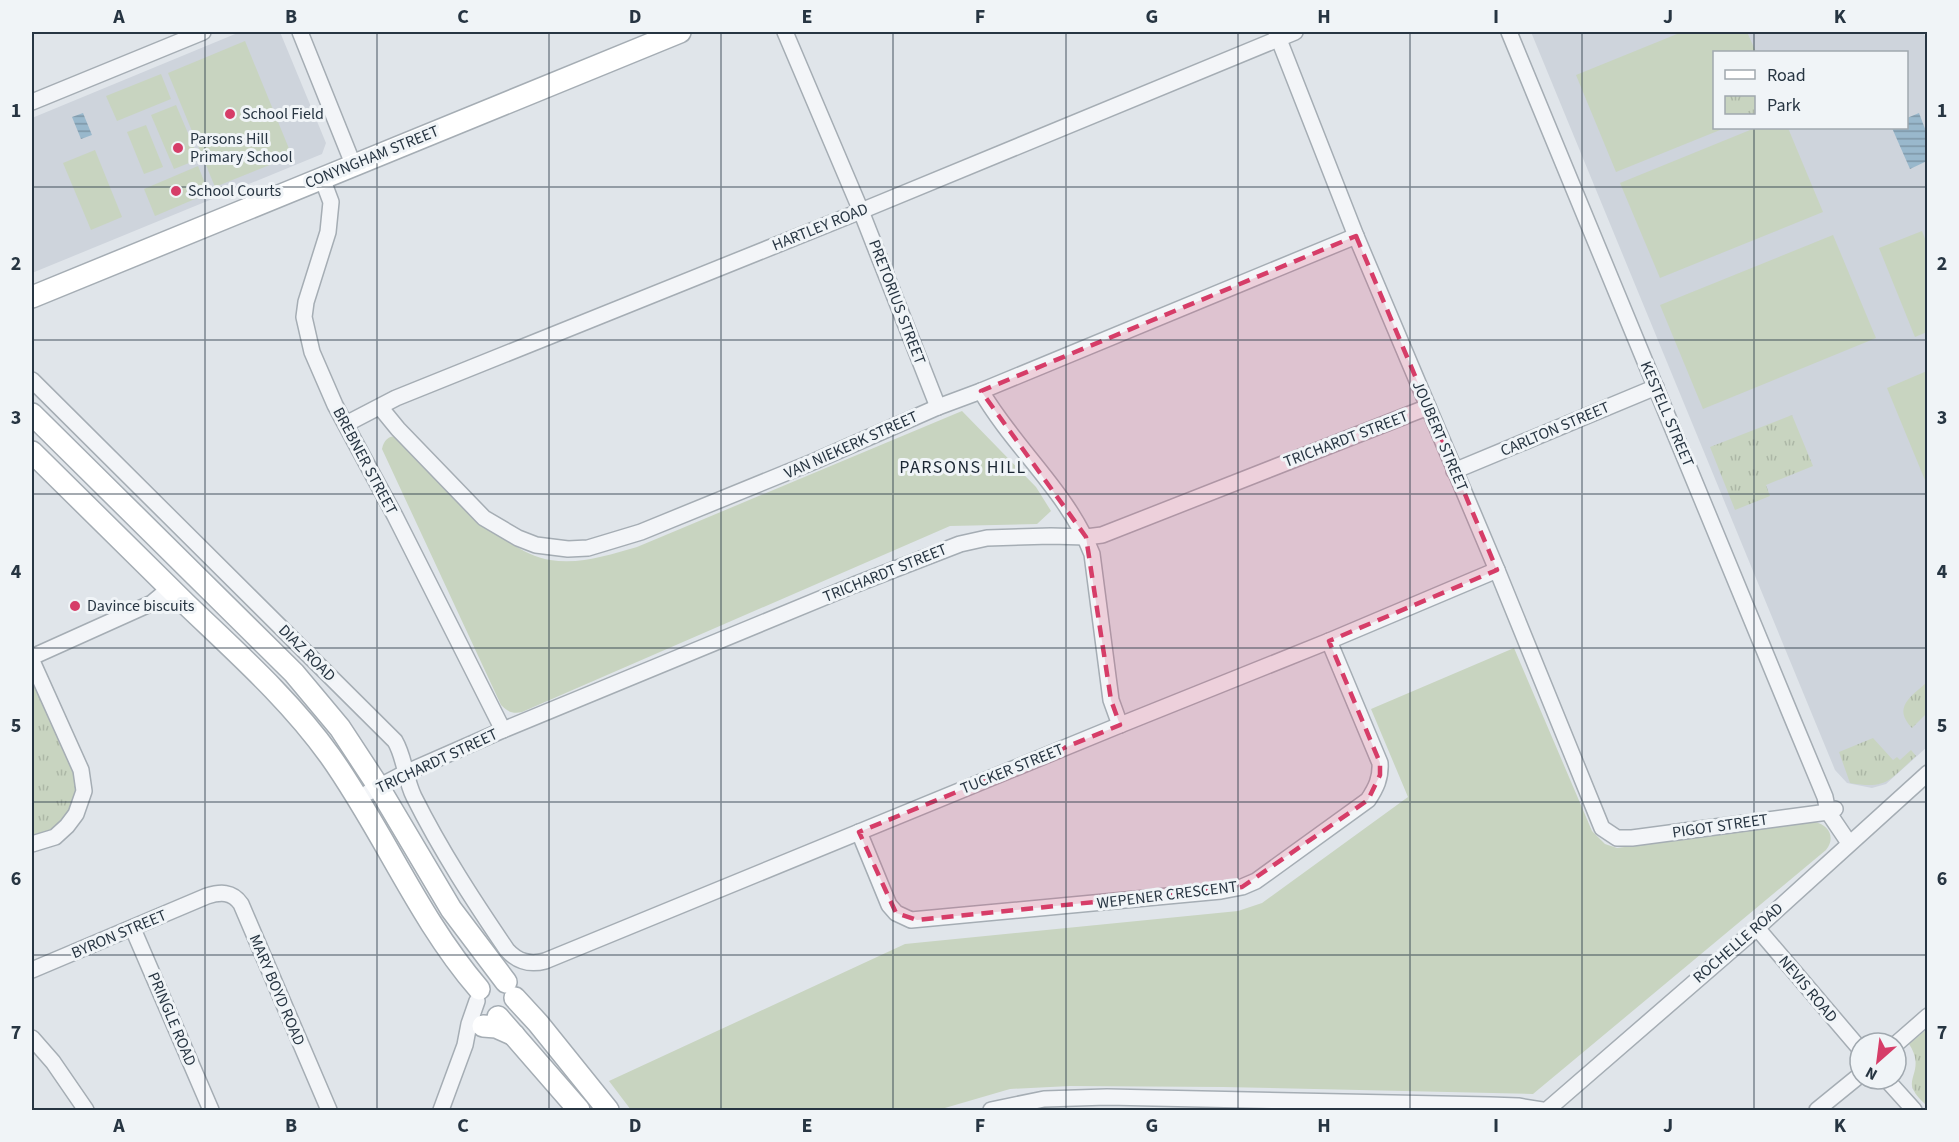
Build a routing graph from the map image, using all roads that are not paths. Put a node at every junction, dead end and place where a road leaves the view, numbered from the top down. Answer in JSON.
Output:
{"nodes":[{"id":1,"x":203,"y":32,"type":"edge"},
{"id":2,"x":300,"y":32,"type":"edge"},
{"id":3,"x":680,"y":32,"type":"edge"},
{"id":4,"x":785,"y":32,"type":"edge"},
{"id":5,"x":1295,"y":32,"type":"edge"},
{"id":6,"x":1509,"y":32,"type":"edge"},
{"id":7,"x":1277,"y":35,"type":"edge"},
{"id":8,"x":32,"y":102,"type":"edge"},
{"id":9,"x":353,"y":164,"type":"junction"},
{"id":10,"x":322,"y":178,"type":"junction"},
{"id":11,"x":861,"y":211,"type":"junction"},
{"id":12,"x":1356,"y":236,"type":"junction"},
{"id":13,"x":32,"y":297,"type":"edge"},
{"id":14,"x":32,"y":380,"type":"edge"},
{"id":15,"x":1656,"y":387,"type":"junction"},
{"id":16,"x":981,"y":391,"type":"junction"},
{"id":17,"x":380,"y":407,"type":"junction"},
{"id":18,"x":938,"y":407,"type":"junction"},
{"id":19,"x":1428,"y":407,"type":"junction"},
{"id":20,"x":32,"y":414,"type":"edge"},
{"id":21,"x":346,"y":424,"type":"junction"},
{"id":22,"x":32,"y":452,"type":"edge"},
{"id":23,"x":1454,"y":471,"type":"junction"},
{"id":24,"x":1086,"y":537,"type":"junction"},
{"id":25,"x":1497,"y":570,"type":"junction"},
{"id":26,"x":170,"y":588,"type":"junction"},
{"id":27,"x":1329,"y":641,"type":"junction"},
{"id":28,"x":32,"y":659,"type":"edge"},
{"id":29,"x":1120,"y":725,"type":"junction"},
{"id":30,"x":503,"y":730,"type":"junction"},
{"id":31,"x":405,"y":773,"type":"junction"},
{"id":32,"x":1928,"y":773,"type":"edge"},
{"id":33,"x":378,"y":786,"type":"junction"},
{"id":34,"x":358,"y":800,"type":"junction"},
{"id":35,"x":1829,"y":806,"type":"junction"},
{"id":36,"x":859,"y":832,"type":"junction"},
{"id":37,"x":1612,"y":836,"type":"joint"},
{"id":38,"x":1853,"y":839,"type":"junction"},
{"id":39,"x":32,"y":844,"type":"edge"},
{"id":40,"x":207,"y":896,"type":"joint"},
{"id":41,"x":1757,"y":928,"type":"junction"},
{"id":42,"x":133,"y":929,"type":"junction"},
{"id":43,"x":526,"y":963,"type":"joint"},
{"id":44,"x":32,"y":970,"type":"edge"},
{"id":45,"x":510,"y":990,"type":"junction"},
{"id":46,"x":478,"y":995,"type":"junction"},
{"id":47,"x":1928,"y":1016,"type":"edge"},
{"id":48,"x":492,"y":1020,"type":"junction"},
{"id":49,"x":1908,"y":1034,"type":"edge"},
{"id":50,"x":1848,"y":1035,"type":"edge"},
{"id":51,"x":32,"y":1038,"type":"edge"},
{"id":52,"x":465,"y":1045,"type":"junction"},
{"id":53,"x":1848,"y":1084,"type":"edge"},
{"id":54,"x":1897,"y":1091,"type":"edge"},
{"id":55,"x":1010,"y":1108,"type":"edge"},
{"id":56,"x":86,"y":1110,"type":"edge"},
{"id":57,"x":211,"y":1110,"type":"edge"},
{"id":58,"x":329,"y":1110,"type":"edge"},
{"id":59,"x":441,"y":1110,"type":"edge"},
{"id":60,"x":579,"y":1110,"type":"edge"},
{"id":61,"x":608,"y":1110,"type":"edge"},
{"id":62,"x":992,"y":1110,"type":"edge"},
{"id":63,"x":1542,"y":1110,"type":"edge"},
{"id":64,"x":1547,"y":1110,"type":"edge"},
{"id":65,"x":1817,"y":1110,"type":"edge"},
{"id":66,"x":1914,"y":1110,"type":"edge"}],
"edges":[{"from":1,"to":8,"type":"street"},
{"from":2,"to":9,"type":"street"},
{"from":3,"to":9,"type":"street","name":"CONYNGHAM STREET"},
{"from":4,"to":11,"type":"street","name":"PRETORIUS STREET"},
{"from":5,"to":7,"type":"street","name":"HARTLEY ROAD"},
{"from":6,"to":15,"type":"street","name":"KESTELL STREET"},
{"from":7,"to":11,"type":"street","name":"HARTLEY ROAD"},
{"from":7,"to":12,"type":"street","name":"JOUBERT STREET"},
{"from":9,"to":10,"type":"street","name":"CONYNGHAM STREET"},
{"from":10,"to":13,"type":"street","name":"CONYNGHAM STREET"},
{"from":10,"to":21,"type":"street","name":"BREBNER STREET"},
{"from":11,"to":17,"type":"street","name":"HARTLEY ROAD"},
{"from":11,"to":18,"type":"street","name":"PRETORIUS STREET"},
{"from":12,"to":16,"type":"street","name":"VAN NIEKERK STREET"},
{"from":12,"to":19,"type":"street","name":"JOUBERT STREET"},
{"from":14,"to":31,"type":"street","name":"DIAZ ROAD"},
{"from":15,"to":23,"type":"street","name":"CARLTON STREET"},
{"from":15,"to":35,"type":"street","name":"KESTELL STREET"},
{"from":16,"to":18,"type":"street","name":"VAN NIEKERK STREET"},
{"from":16,"to":24,"type":"street"},
{"from":17,"to":18,"type":"street","name":"VAN NIEKERK STREET"},
{"from":17,"to":21,"type":"street","name":"HARTLEY ROAD"},
{"from":19,"to":23,"type":"street","name":"JOUBERT STREET"},
{"from":19,"to":24,"type":"street","name":"TRICHARDT STREET"},
{"from":20,"to":33,"type":"street","name":"DIAZ ROAD"},
{"from":21,"to":30,"type":"street","name":"BREBNER STREET"},
{"from":22,"to":26,"type":"street"},
{"from":23,"to":25,"type":"street","name":"JOUBERT STREET"},
{"from":24,"to":29,"type":"street"},
{"from":24,"to":30,"type":"street","name":"TRICHARDT STREET"},
{"from":25,"to":27,"type":"street","name":"TUCKER STREET"},
{"from":25,"to":37,"type":"street","name":"JOUBERT STREET"},
{"from":26,"to":28,"type":"street"},
{"from":26,"to":34,"type":"street"},
{"from":27,"to":29,"type":"street","name":"TUCKER STREET"},
{"from":27,"to":36,"type":"street","name":"WEPENER CRESCENT"},
{"from":28,"to":39,"type":"street"},
{"from":29,"to":36,"type":"street","name":"TUCKER STREET"},
{"from":30,"to":31,"type":"street","name":"TRICHARDT STREET"},
{"from":31,"to":33,"type":"street","name":"TRICHARDT STREET"},
{"from":31,"to":43,"type":"street","name":"DIAZ ROAD"},
{"from":32,"to":38,"type":"street","name":"ROCHELLE ROAD"},
{"from":33,"to":34,"type":"street","name":"TRICHARDT STREET"},
{"from":33,"to":45,"type":"street","name":"DIAZ ROAD"},
{"from":34,"to":46,"type":"street"},
{"from":35,"to":37,"type":"street","name":"PIGOT STREET"},
{"from":35,"to":38,"type":"street","name":"KESTELL STREET"},
{"from":36,"to":43,"type":"street","name":"TUCKER STREET"},
{"from":38,"to":41,"type":"street","name":"ROCHELLE ROAD"},
{"from":40,"to":42,"type":"street","name":"BYRON STREET"},
{"from":40,"to":58,"type":"street","name":"MARY BOYD ROAD"},
{"from":41,"to":50,"type":"street","name":"NEVIS ROAD"},
{"from":41,"to":64,"type":"street","name":"ROCHELLE ROAD"},
{"from":42,"to":44,"type":"street","name":"BYRON STREET"},
{"from":42,"to":57,"type":"street","name":"PRINGLE ROAD"},
{"from":45,"to":46,"type":"street"},
{"from":45,"to":48,"type":"street"},
{"from":45,"to":61,"type":"street","name":"DIAZ ROAD"},
{"from":46,"to":48,"type":"street"},
{"from":46,"to":52,"type":"street"},
{"from":47,"to":49,"type":"street"},
{"from":48,"to":52,"type":"street"},
{"from":48,"to":60,"type":"street"},
{"from":51,"to":56,"type":"street"},
{"from":52,"to":59,"type":"street"},
{"from":53,"to":65,"type":"street"},
{"from":54,"to":66,"type":"street"},
{"from":55,"to":62,"type":"street"},
{"from":55,"to":63,"type":"street"}]}
